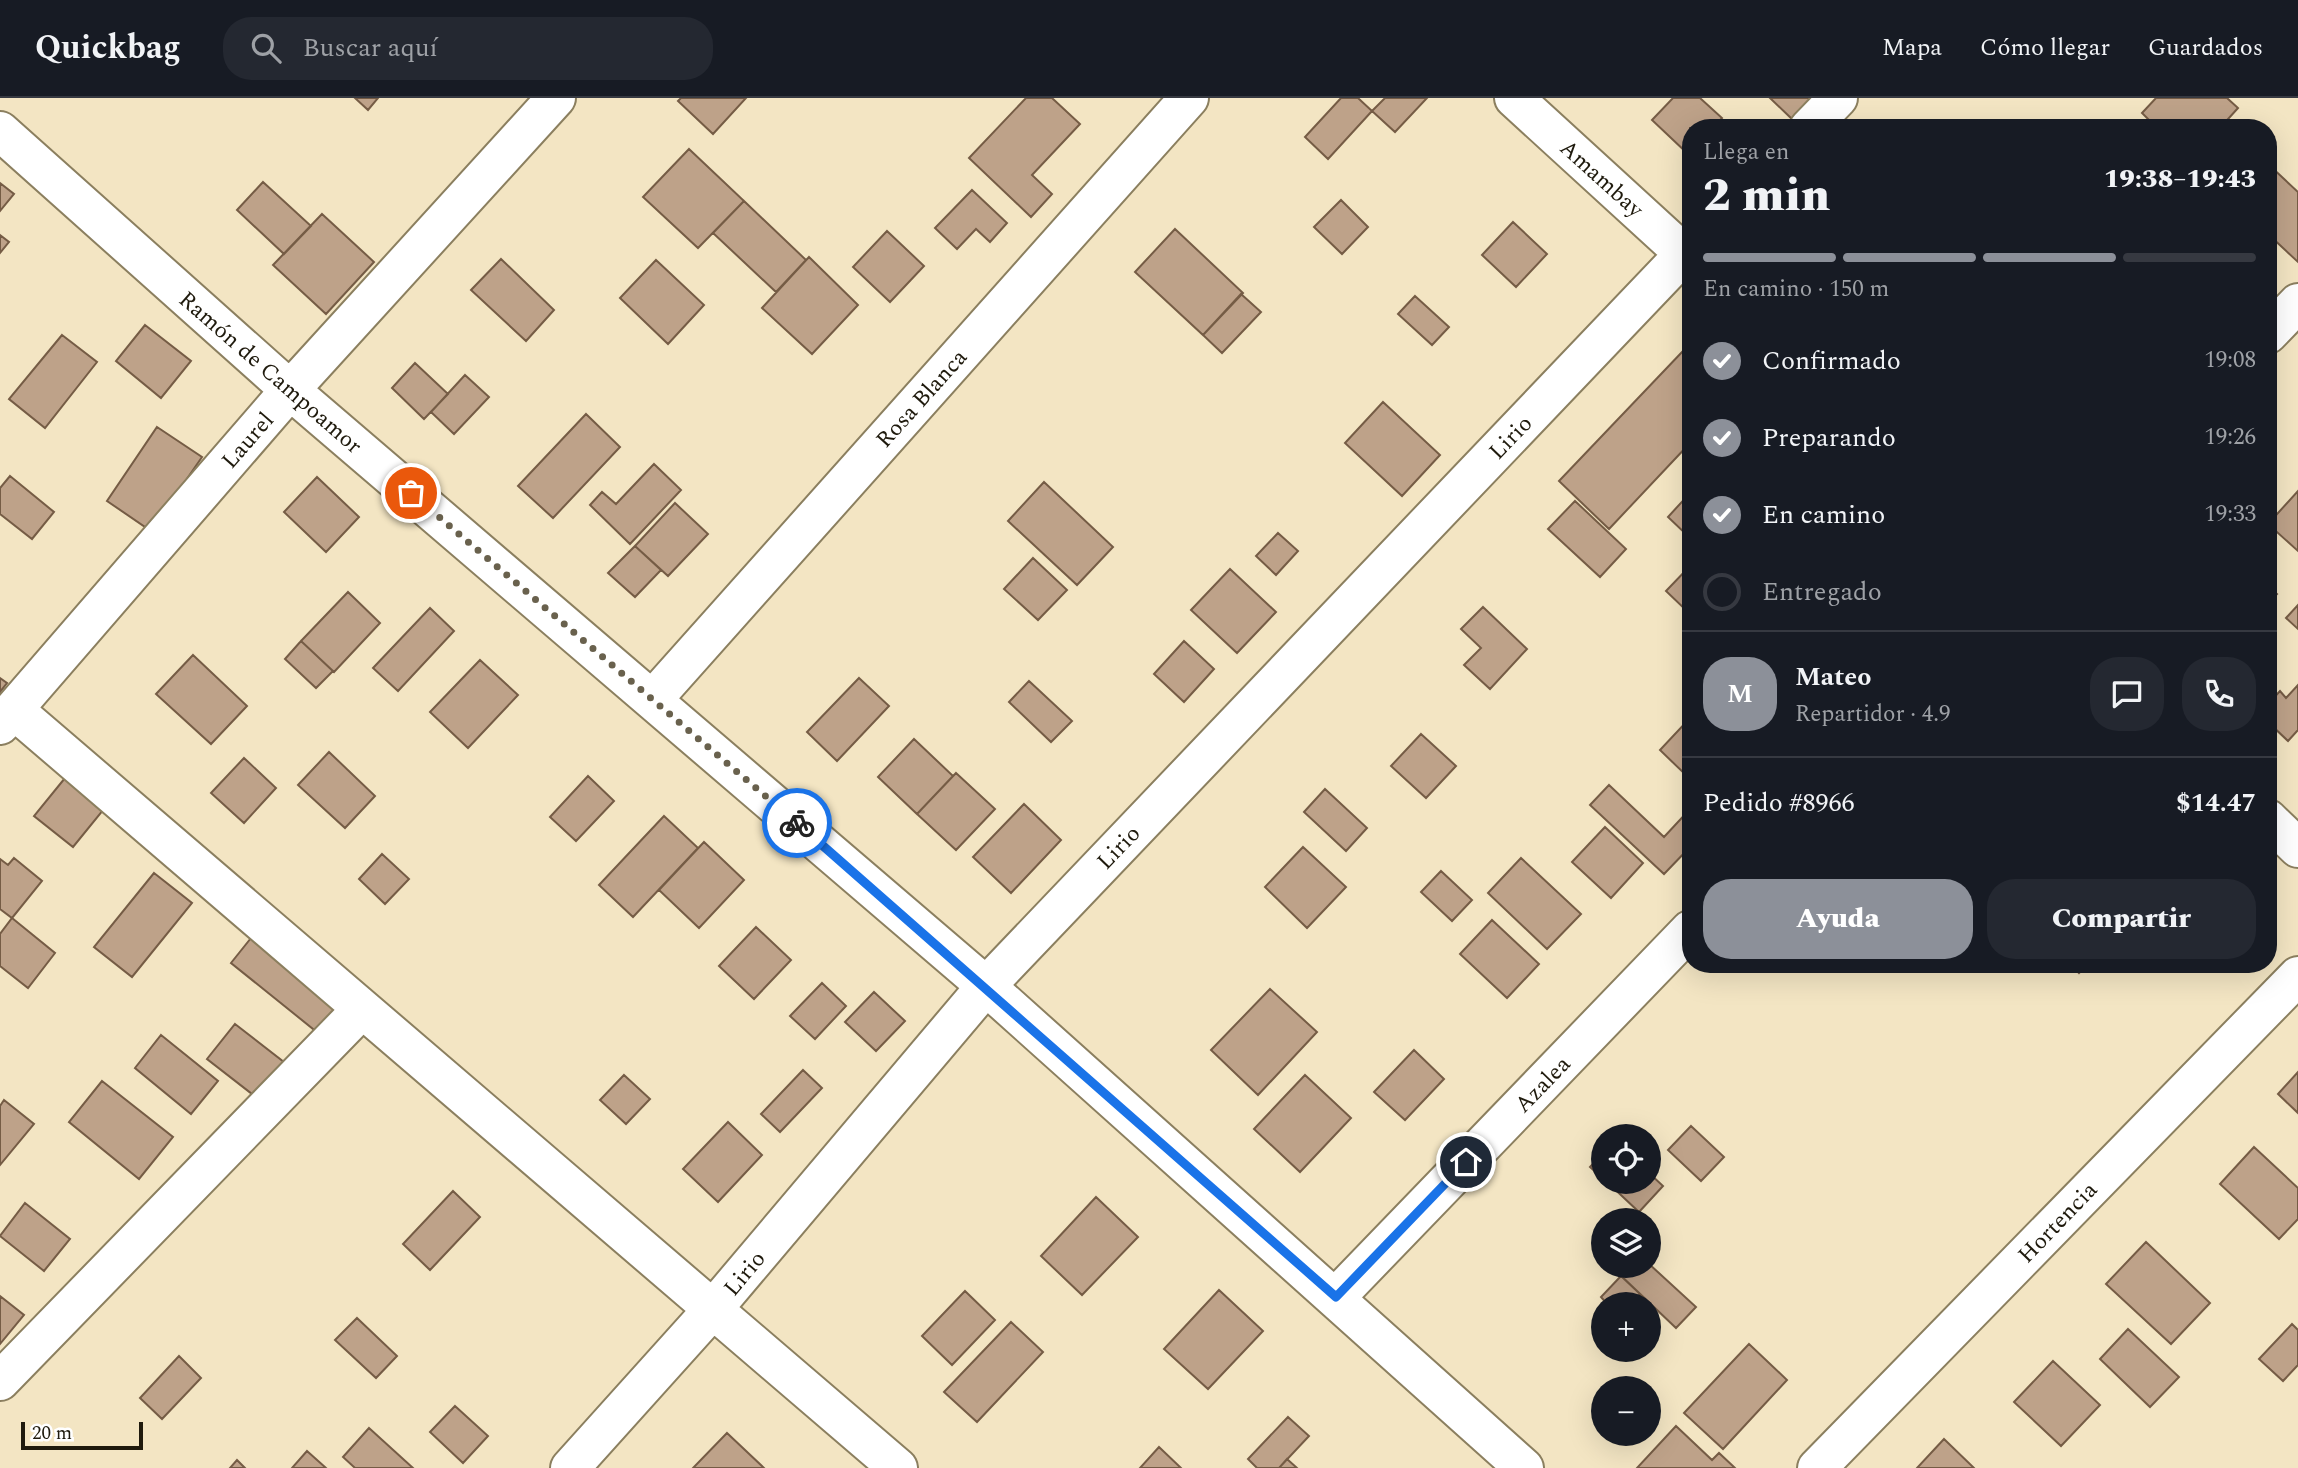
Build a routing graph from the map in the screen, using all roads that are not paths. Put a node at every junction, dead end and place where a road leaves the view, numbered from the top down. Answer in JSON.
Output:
{"nodes":[{"id":1,"x":556,"y":98,"type":"edge"},
{"id":2,"x":1189,"y":98,"type":"edge"},
{"id":3,"x":1514,"y":98,"type":"edge"},
{"id":4,"x":1838,"y":98,"type":"edge"},
{"id":5,"x":1818,"y":119,"type":"edge"},
{"id":6,"x":0,"y":131,"type":"edge"},
{"id":7,"x":1682,"y":248,"type":"edge"},
{"id":8,"x":1682,"y":261,"type":"edge"},
{"id":9,"x":2298,"y":303,"type":"edge"},
{"id":10,"x":2277,"y":325,"type":"edge"},
{"id":11,"x":290,"y":390,"type":"junction"},
{"id":12,"x":653,"y":699,"type":"junction"},
{"id":13,"x":7,"y":717,"type":"edge"},
{"id":14,"x":2277,"y":828,"type":"edge"},
{"id":15,"x":2298,"y":848,"type":"edge"},
{"id":16,"x":1682,"y":938,"type":"edge"},
{"id":17,"x":2298,"y":976,"type":"edge"},
{"id":18,"x":986,"y":986,"type":"junction"},
{"id":19,"x":362,"y":1009,"type":"junction"},
{"id":20,"x":1336,"y":1297,"type":"junction"},
{"id":21,"x":713,"y":1309,"type":"junction"},
{"id":22,"x":0,"y":1381,"type":"edge"},
{"id":23,"x":570,"y":1468,"type":"edge"},
{"id":24,"x":898,"y":1468,"type":"edge"},
{"id":25,"x":1524,"y":1468,"type":"edge"},
{"id":26,"x":1817,"y":1468,"type":"edge"}],
"edges":[{"from":1,"to":11,"type":"street","name":"Laurel"},
{"from":2,"to":12,"type":"street","name":"Rosa Blanca"},
{"from":3,"to":7,"type":"street","name":"Amambay"},
{"from":4,"to":5,"type":"street"},
{"from":6,"to":11,"type":"street","name":"Ramón de Campoamor"},
{"from":8,"to":18,"type":"street","name":"Lirio"},
{"from":9,"to":10,"type":"street"},
{"from":11,"to":12,"type":"street","name":"Ramón de Campoamor"},
{"from":11,"to":13,"type":"street","name":"Laurel"},
{"from":12,"to":18,"type":"street","name":"Ramón de Campoamor"},
{"from":13,"to":19,"type":"street"},
{"from":14,"to":15,"type":"street"},
{"from":16,"to":20,"type":"street","name":"Azalea"},
{"from":17,"to":26,"type":"street","name":"Hortencia"},
{"from":18,"to":20,"type":"street","name":"Ramón de Campoamor"},
{"from":18,"to":21,"type":"street","name":"Lirio"},
{"from":19,"to":21,"type":"street"},
{"from":19,"to":22,"type":"street"},
{"from":20,"to":25,"type":"street","name":"Ramón de Campoamor"},
{"from":21,"to":23,"type":"street","name":"Lirio"},
{"from":21,"to":24,"type":"street"}]}
